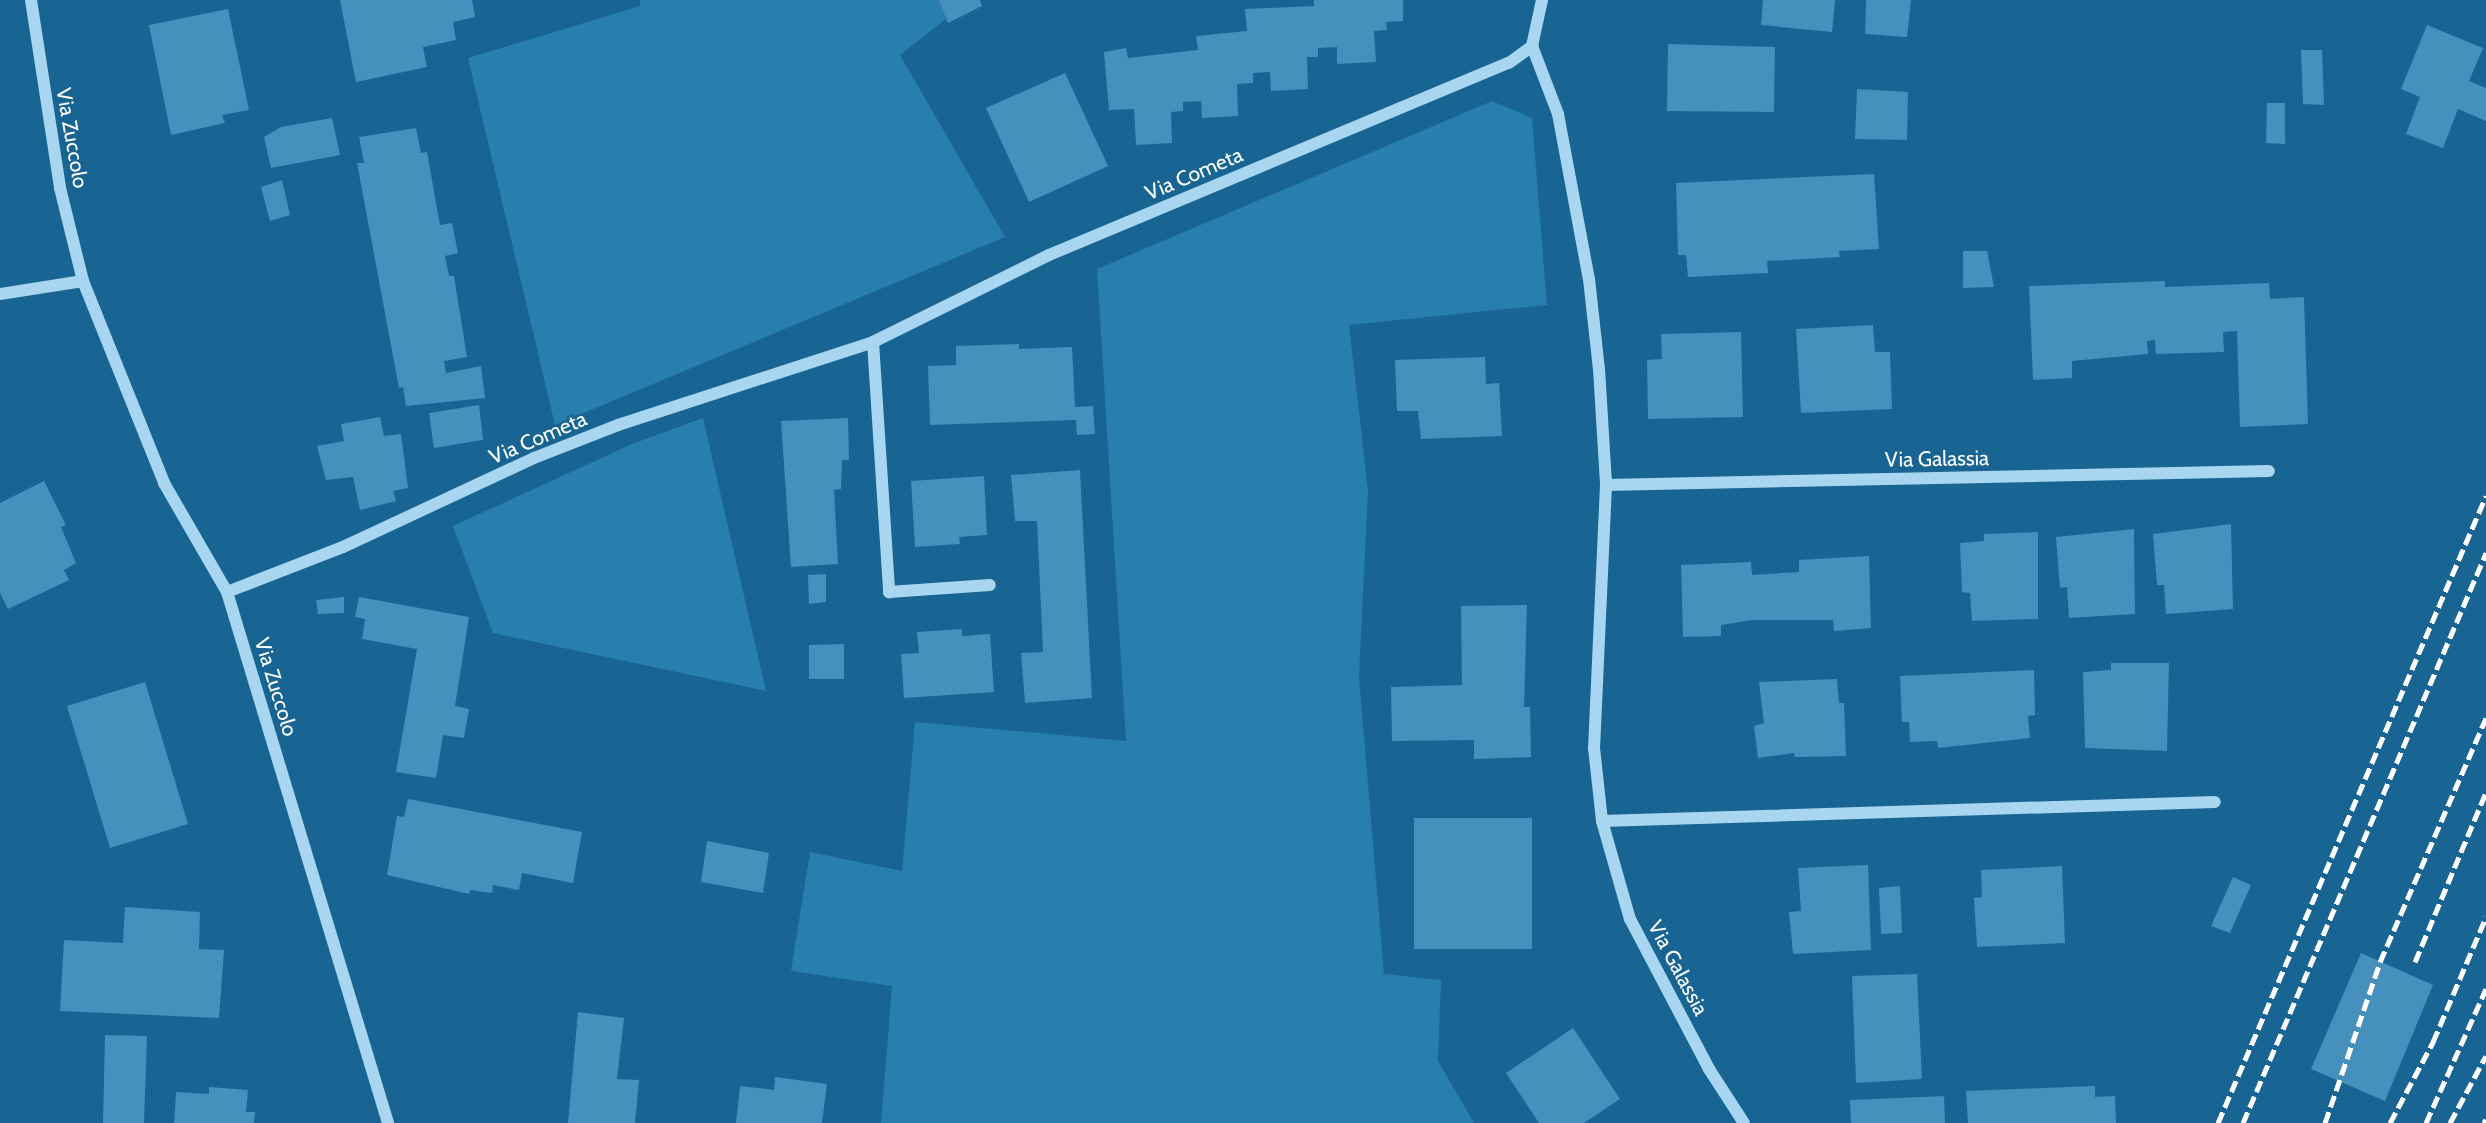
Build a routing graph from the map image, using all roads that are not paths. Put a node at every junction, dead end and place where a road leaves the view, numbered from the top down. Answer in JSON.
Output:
{"nodes":[{"id":1,"x":31,"y":0,"type":"edge"},
{"id":2,"x":1542,"y":0,"type":"edge"},
{"id":3,"x":1532,"y":46,"type":"junction"},
{"id":4,"x":83,"y":281,"type":"junction"},
{"id":5,"x":0,"y":294,"type":"edge"},
{"id":6,"x":873,"y":342,"type":"junction"},
{"id":7,"x":2269,"y":471,"type":"dead end"},
{"id":8,"x":1606,"y":485,"type":"junction"},
{"id":9,"x":990,"y":585,"type":"dead end"},
{"id":10,"x":228,"y":592,"type":"junction"},
{"id":11,"x":2215,"y":802,"type":"dead end"},
{"id":12,"x":1602,"y":821,"type":"junction"},
{"id":13,"x":388,"y":1123,"type":"edge"},
{"id":14,"x":1744,"y":1123,"type":"edge"}],
"edges":[{"from":1,"to":4,"type":"street","name":"Via Zuccolo"},
{"from":2,"to":3,"type":"street"},
{"from":3,"to":6,"type":"street","name":"Via Cometa"},
{"from":3,"to":8,"type":"street","name":"Via Galassia"},
{"from":4,"to":5,"type":"street"},
{"from":4,"to":10,"type":"street","name":"Via Zuccolo"},
{"from":6,"to":9,"type":"street"},
{"from":6,"to":10,"type":"street","name":"Via Cometa"},
{"from":7,"to":8,"type":"street","name":"Via Galassia"},
{"from":8,"to":12,"type":"street","name":"Via Galassia"},
{"from":10,"to":13,"type":"street","name":"Via Zuccolo"},
{"from":11,"to":12,"type":"street"},
{"from":12,"to":14,"type":"street","name":"Via Galassia"}]}
